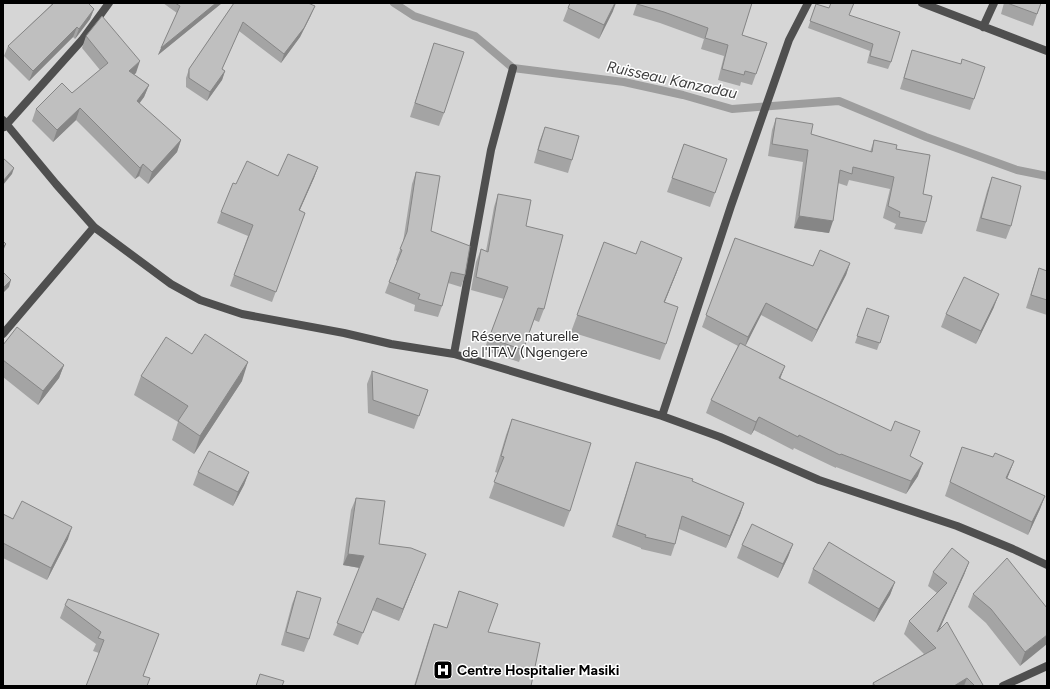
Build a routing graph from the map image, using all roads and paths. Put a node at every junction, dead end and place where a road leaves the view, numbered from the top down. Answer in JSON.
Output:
{"nodes":[{"id":1,"x":109,"y":3,"type":"edge"},
{"id":2,"x":808,"y":3,"type":"edge"},
{"id":3,"x":922,"y":3,"type":"edge"},
{"id":4,"x":994,"y":3,"type":"edge"},
{"id":5,"x":984,"y":27,"type":"junction"},
{"id":6,"x":1047,"y":51,"type":"edge"},
{"id":7,"x":513,"y":68,"type":"dead end"},
{"id":8,"x":4,"y":124,"type":"edge"},
{"id":9,"x":94,"y":227,"type":"junction"},
{"id":10,"x":3,"y":334,"type":"edge"},
{"id":11,"x":454,"y":354,"type":"junction"},
{"id":12,"x":662,"y":416,"type":"junction"},
{"id":13,"x":1047,"y":565,"type":"edge"},
{"id":14,"x":1047,"y":666,"type":"edge"},
{"id":15,"x":1003,"y":686,"type":"edge"}],
"edges":[{"from":1,"to":8,"type":"street"},
{"from":2,"to":12,"type":"street"},
{"from":3,"to":5,"type":"street"},
{"from":4,"to":5,"type":"street"},
{"from":5,"to":6,"type":"street"},
{"from":7,"to":11,"type":"street"},
{"from":8,"to":9,"type":"street"},
{"from":9,"to":10,"type":"street"},
{"from":9,"to":11,"type":"street"},
{"from":11,"to":12,"type":"street"},
{"from":12,"to":13,"type":"street"},
{"from":14,"to":15,"type":"street"}]}
